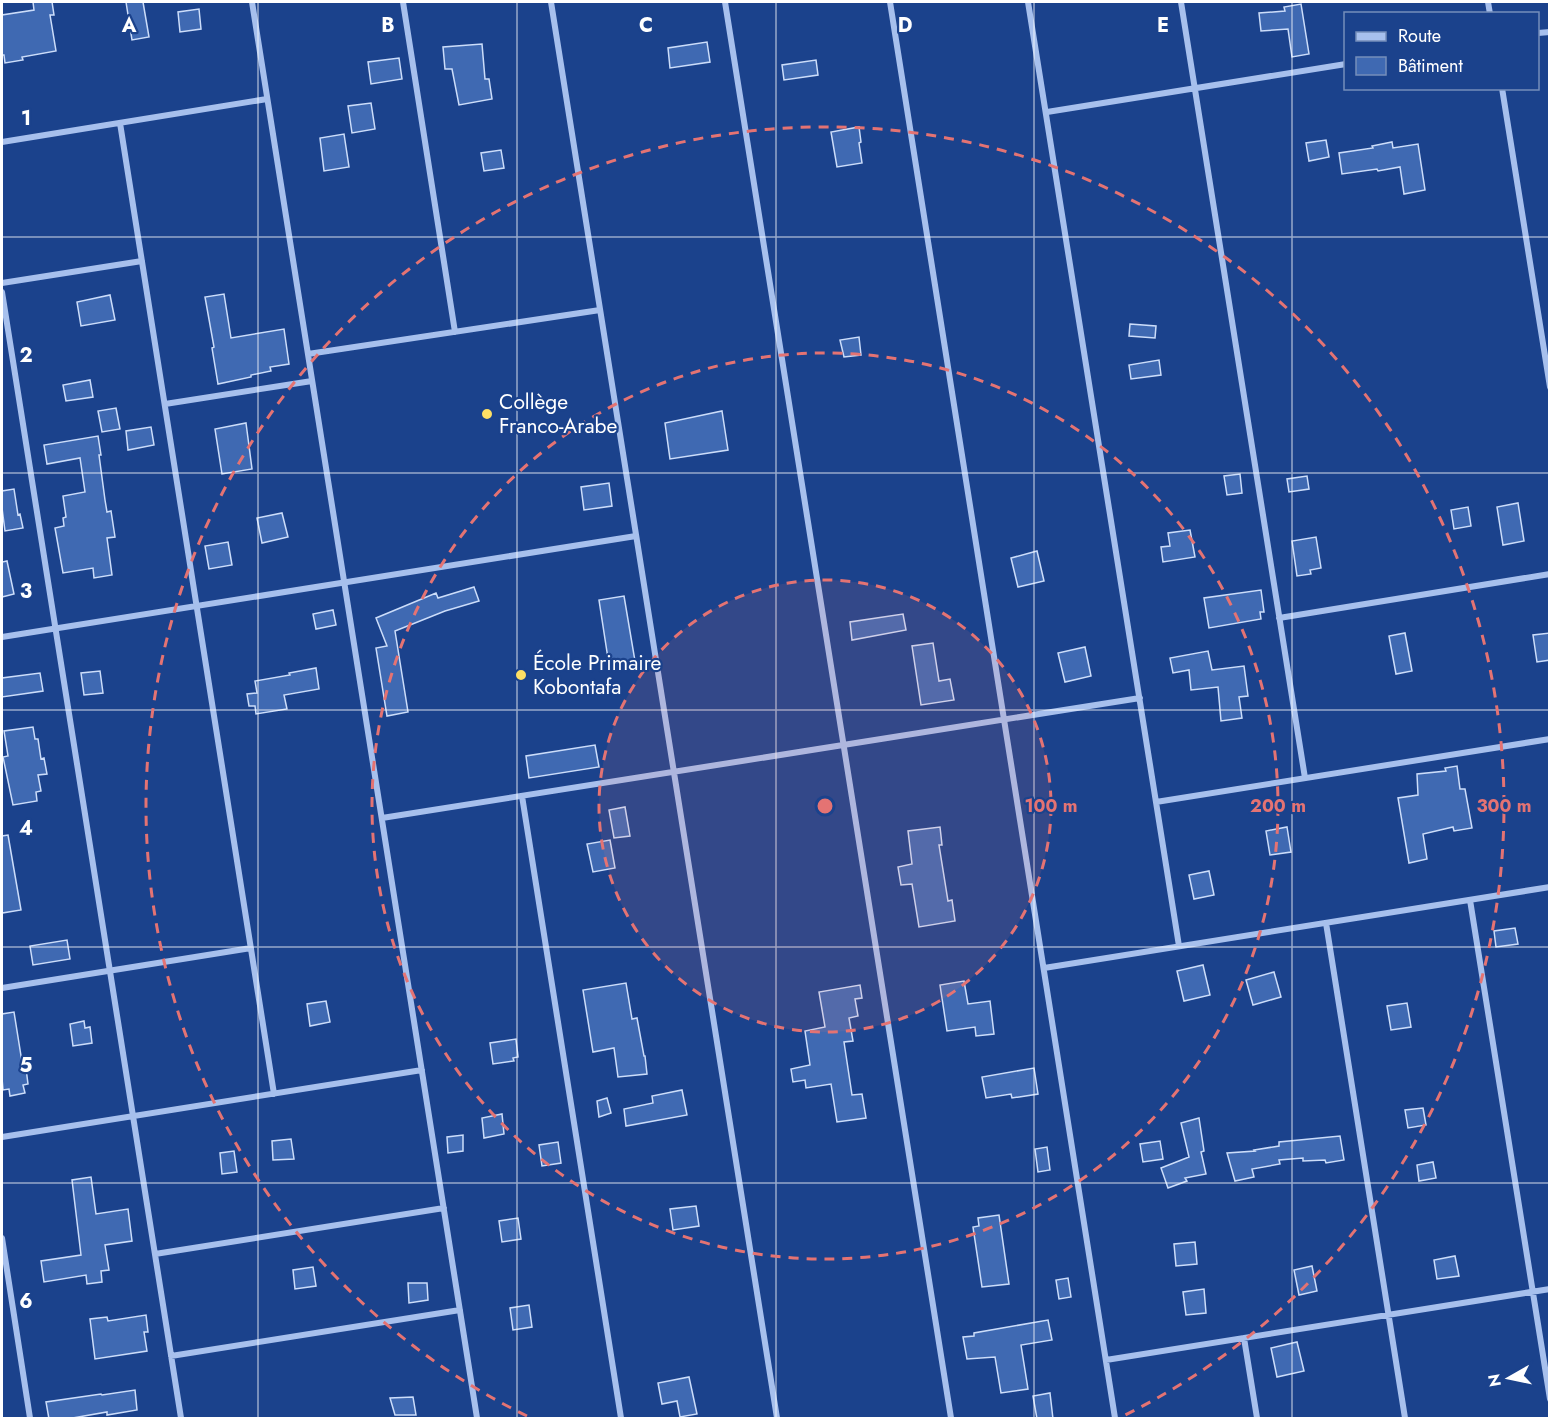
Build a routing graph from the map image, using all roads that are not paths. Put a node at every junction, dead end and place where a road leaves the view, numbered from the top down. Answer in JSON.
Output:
{"nodes":[{"id":1,"x":252,"y":2,"type":"edge"},
{"id":2,"x":403,"y":2,"type":"edge"},
{"id":3,"x":551,"y":2,"type":"edge"},
{"id":4,"x":725,"y":2,"type":"edge"},
{"id":5,"x":890,"y":2,"type":"edge"},
{"id":6,"x":1028,"y":2,"type":"edge"},
{"id":7,"x":1181,"y":2,"type":"edge"},
{"id":8,"x":1344,"y":64,"type":"edge"},
{"id":9,"x":1195,"y":88,"type":"junction"},
{"id":10,"x":1502,"y":90,"type":"edge"},
{"id":11,"x":267,"y":99,"type":"junction"},
{"id":12,"x":1047,"y":112,"type":"junction"},
{"id":13,"x":120,"y":123,"type":"junction"},
{"id":14,"x":2,"y":142,"type":"edge"},
{"id":15,"x":142,"y":261,"type":"junction"},
{"id":16,"x":2,"y":283,"type":"edge"},
{"id":17,"x":2,"y":292,"type":"edge"},
{"id":18,"x":600,"y":310,"type":"junction"},
{"id":19,"x":455,"y":332,"type":"junction"},
{"id":20,"x":308,"y":354,"type":"junction"},
{"id":21,"x":312,"y":381,"type":"junction"},
{"id":22,"x":1550,"y":387,"type":"edge"},
{"id":23,"x":165,"y":405,"type":"junction"},
{"id":24,"x":636,"y":536,"type":"junction"},
{"id":25,"x":1550,"y":574,"type":"edge"},
{"id":26,"x":344,"y":583,"type":"junction"},
{"id":27,"x":197,"y":606,"type":"junction"},
{"id":28,"x":1279,"y":618,"type":"junction"},
{"id":29,"x":55,"y":628,"type":"junction"},
{"id":30,"x":2,"y":637,"type":"edge"},
{"id":31,"x":1140,"y":698,"type":"junction"},
{"id":32,"x":1004,"y":720,"type":"junction"},
{"id":33,"x":1550,"y":740,"type":"edge"},
{"id":34,"x":843,"y":745,"type":"junction"},
{"id":35,"x":674,"y":772,"type":"junction"},
{"id":36,"x":1305,"y":778,"type":"junction"},
{"id":37,"x":522,"y":796,"type":"junction"},
{"id":38,"x":1156,"y":802,"type":"junction"},
{"id":39,"x":382,"y":818,"type":"junction"},
{"id":40,"x":1550,"y":887,"type":"edge"},
{"id":41,"x":1470,"y":900,"type":"junction"},
{"id":42,"x":1326,"y":923,"type":"junction"},
{"id":43,"x":1179,"y":946,"type":"junction"},
{"id":44,"x":251,"y":948,"type":"junction"},
{"id":45,"x":1044,"y":968,"type":"junction"},
{"id":46,"x":109,"y":970,"type":"junction"},
{"id":47,"x":2,"y":988,"type":"edge"},
{"id":48,"x":422,"y":1070,"type":"junction"},
{"id":49,"x":274,"y":1094,"type":"junction"},
{"id":50,"x":133,"y":1116,"type":"junction"},
{"id":51,"x":2,"y":1137,"type":"edge"},
{"id":52,"x":444,"y":1208,"type":"junction"},
{"id":53,"x":2,"y":1238,"type":"edge"},
{"id":54,"x":154,"y":1254,"type":"junction"},
{"id":55,"x":1550,"y":1289,"type":"edge"},
{"id":56,"x":1533,"y":1292,"type":"junction"},
{"id":57,"x":460,"y":1310,"type":"junction"},
{"id":58,"x":1388,"y":1315,"type":"junction"},
{"id":59,"x":1244,"y":1338,"type":"junction"},
{"id":60,"x":171,"y":1356,"type":"junction"},
{"id":61,"x":1106,"y":1360,"type":"junction"},
{"id":62,"x":1550,"y":1399,"type":"edge"},
{"id":63,"x":30,"y":1419,"type":"edge"},
{"id":64,"x":181,"y":1419,"type":"edge"},
{"id":65,"x":477,"y":1419,"type":"edge"},
{"id":66,"x":621,"y":1419,"type":"edge"},
{"id":67,"x":777,"y":1419,"type":"edge"},
{"id":68,"x":951,"y":1419,"type":"edge"},
{"id":69,"x":1115,"y":1419,"type":"edge"},
{"id":70,"x":1257,"y":1419,"type":"edge"},
{"id":71,"x":1405,"y":1419,"type":"edge"}],
"edges":[{"from":1,"to":11,"type":"street"},
{"from":2,"to":19,"type":"street"},
{"from":3,"to":18,"type":"street"},
{"from":4,"to":34,"type":"street"},
{"from":5,"to":32,"type":"street"},
{"from":6,"to":12,"type":"street"},
{"from":7,"to":9,"type":"street"},
{"from":8,"to":9,"type":"street"},
{"from":9,"to":12,"type":"street"},
{"from":9,"to":28,"type":"street"},
{"from":10,"to":22,"type":"street"},
{"from":11,"to":13,"type":"street"},
{"from":11,"to":20,"type":"street"},
{"from":12,"to":31,"type":"street"},
{"from":13,"to":14,"type":"street"},
{"from":13,"to":15,"type":"street"},
{"from":15,"to":16,"type":"street"},
{"from":15,"to":23,"type":"street"},
{"from":17,"to":29,"type":"street"},
{"from":18,"to":19,"type":"street"},
{"from":18,"to":24,"type":"street"},
{"from":19,"to":20,"type":"street"},
{"from":20,"to":21,"type":"street"},
{"from":21,"to":23,"type":"street"},
{"from":21,"to":26,"type":"street"},
{"from":23,"to":27,"type":"street"},
{"from":24,"to":26,"type":"street"},
{"from":24,"to":35,"type":"street"},
{"from":25,"to":28,"type":"street"},
{"from":26,"to":27,"type":"street"},
{"from":26,"to":39,"type":"street"},
{"from":27,"to":29,"type":"street"},
{"from":27,"to":44,"type":"street"},
{"from":28,"to":36,"type":"street"},
{"from":29,"to":30,"type":"street"},
{"from":29,"to":46,"type":"street"},
{"from":31,"to":32,"type":"street"},
{"from":31,"to":38,"type":"street"},
{"from":32,"to":34,"type":"street"},
{"from":32,"to":45,"type":"street"},
{"from":33,"to":36,"type":"street"},
{"from":34,"to":35,"type":"street"},
{"from":34,"to":68,"type":"street"},
{"from":35,"to":37,"type":"street"},
{"from":35,"to":67,"type":"street"},
{"from":36,"to":38,"type":"street"},
{"from":37,"to":39,"type":"street"},
{"from":37,"to":66,"type":"street"},
{"from":38,"to":43,"type":"street"},
{"from":39,"to":48,"type":"street"},
{"from":40,"to":41,"type":"street"},
{"from":41,"to":42,"type":"street"},
{"from":41,"to":56,"type":"street"},
{"from":42,"to":43,"type":"street"},
{"from":42,"to":58,"type":"street"},
{"from":43,"to":45,"type":"street"},
{"from":44,"to":46,"type":"street"},
{"from":44,"to":49,"type":"street"},
{"from":45,"to":61,"type":"street"},
{"from":46,"to":47,"type":"street"},
{"from":46,"to":50,"type":"street"},
{"from":48,"to":49,"type":"street"},
{"from":48,"to":52,"type":"street"},
{"from":49,"to":50,"type":"street"},
{"from":50,"to":51,"type":"street"},
{"from":50,"to":54,"type":"street"},
{"from":52,"to":54,"type":"street"},
{"from":52,"to":57,"type":"street"},
{"from":53,"to":63,"type":"street"},
{"from":54,"to":60,"type":"street"},
{"from":55,"to":56,"type":"street"},
{"from":56,"to":58,"type":"street"},
{"from":56,"to":62,"type":"street"},
{"from":57,"to":60,"type":"street"},
{"from":57,"to":65,"type":"street"},
{"from":58,"to":59,"type":"street"},
{"from":58,"to":71,"type":"street"},
{"from":59,"to":61,"type":"street"},
{"from":59,"to":70,"type":"street"},
{"from":60,"to":64,"type":"street"},
{"from":61,"to":69,"type":"street"}]}
